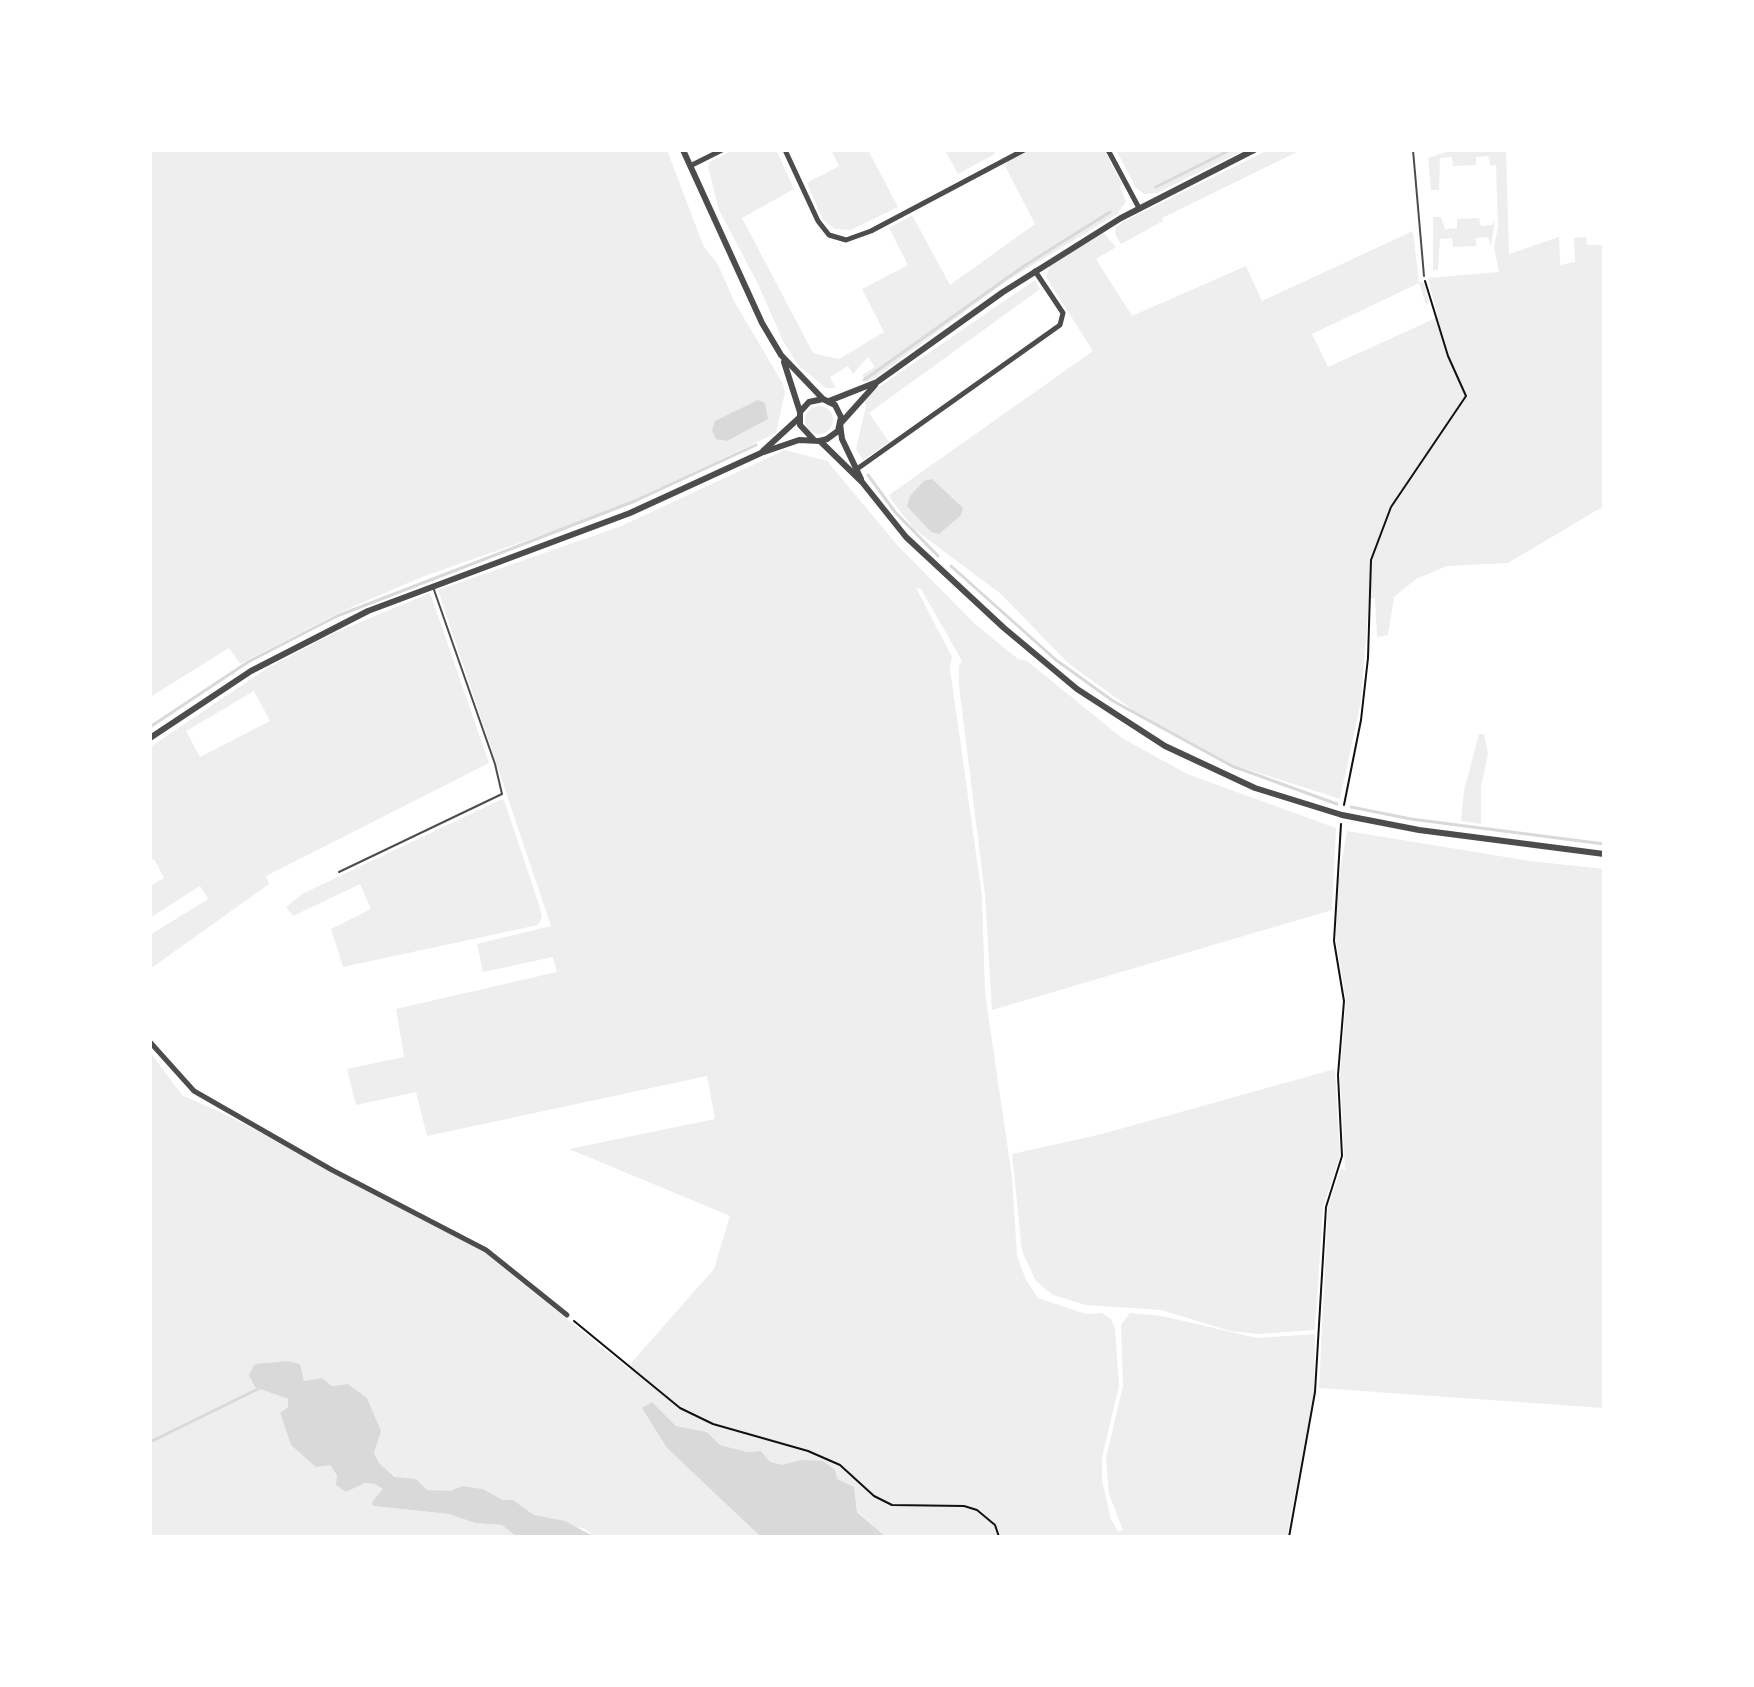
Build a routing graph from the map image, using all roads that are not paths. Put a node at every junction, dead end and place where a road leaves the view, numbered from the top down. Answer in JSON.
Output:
{"nodes":[{"id":1,"x":683,"y":150,"type":"edge"},
{"id":2,"x":722,"y":150,"type":"edge"},
{"id":3,"x":785,"y":150,"type":"edge"},
{"id":4,"x":1024,"y":150,"type":"edge"},
{"id":5,"x":1108,"y":150,"type":"edge"},
{"id":6,"x":1254,"y":150,"type":"edge"},
{"id":7,"x":1413,"y":150,"type":"edge"},
{"id":8,"x":690,"y":166,"type":"junction"},
{"id":9,"x":1139,"y":208,"type":"junction"},
{"id":10,"x":1035,"y":271,"type":"junction"},
{"id":11,"x":1424,"y":276,"type":"road end"},
{"id":12,"x":781,"y":355,"type":"junction"},
{"id":13,"x":877,"y":382,"type":"junction"},
{"id":14,"x":826,"y":400,"type":"junction"},
{"id":15,"x":800,"y":415,"type":"junction"},
{"id":16,"x":840,"y":424,"type":"junction"},
{"id":17,"x":817,"y":440,"type":"junction"},
{"id":18,"x":761,"y":453,"type":"junction"},
{"id":19,"x":857,"y":469,"type":"junction"},
{"id":20,"x":862,"y":482,"type":"junction"},
{"id":21,"x":433,"y":586,"type":"junction"},
{"id":22,"x":150,"y":738,"type":"edge"},
{"id":23,"x":1604,"y":854,"type":"edge"},
{"id":24,"x":339,"y":872,"type":"dead end"},
{"id":25,"x":150,"y":1042,"type":"edge"},
{"id":26,"x":567,"y":1315,"type":"road end"}],
"edges":[{"from":1,"to":8,"type":"street"},
{"from":2,"to":8,"type":"street"},
{"from":3,"to":4,"type":"street"},
{"from":5,"to":9,"type":"street"},
{"from":6,"to":9,"type":"street"},
{"from":7,"to":11,"type":"lane"},
{"from":8,"to":12,"type":"street"},
{"from":9,"to":10,"type":"street"},
{"from":10,"to":13,"type":"street"},
{"from":10,"to":19,"type":"street"},
{"from":12,"to":14,"type":"street"},
{"from":12,"to":15,"type":"street"},
{"from":13,"to":14,"type":"street"},
{"from":13,"to":16,"type":"street"},
{"from":14,"to":15,"type":"street"},
{"from":14,"to":16,"type":"street"},
{"from":15,"to":17,"type":"street"},
{"from":15,"to":18,"type":"street"},
{"from":16,"to":17,"type":"street"},
{"from":16,"to":19,"type":"street"},
{"from":17,"to":18,"type":"street"},
{"from":17,"to":20,"type":"street"},
{"from":18,"to":21,"type":"street"},
{"from":19,"to":20,"type":"street"},
{"from":20,"to":23,"type":"street"},
{"from":21,"to":22,"type":"street"},
{"from":21,"to":24,"type":"lane"},
{"from":25,"to":26,"type":"street"}]}
